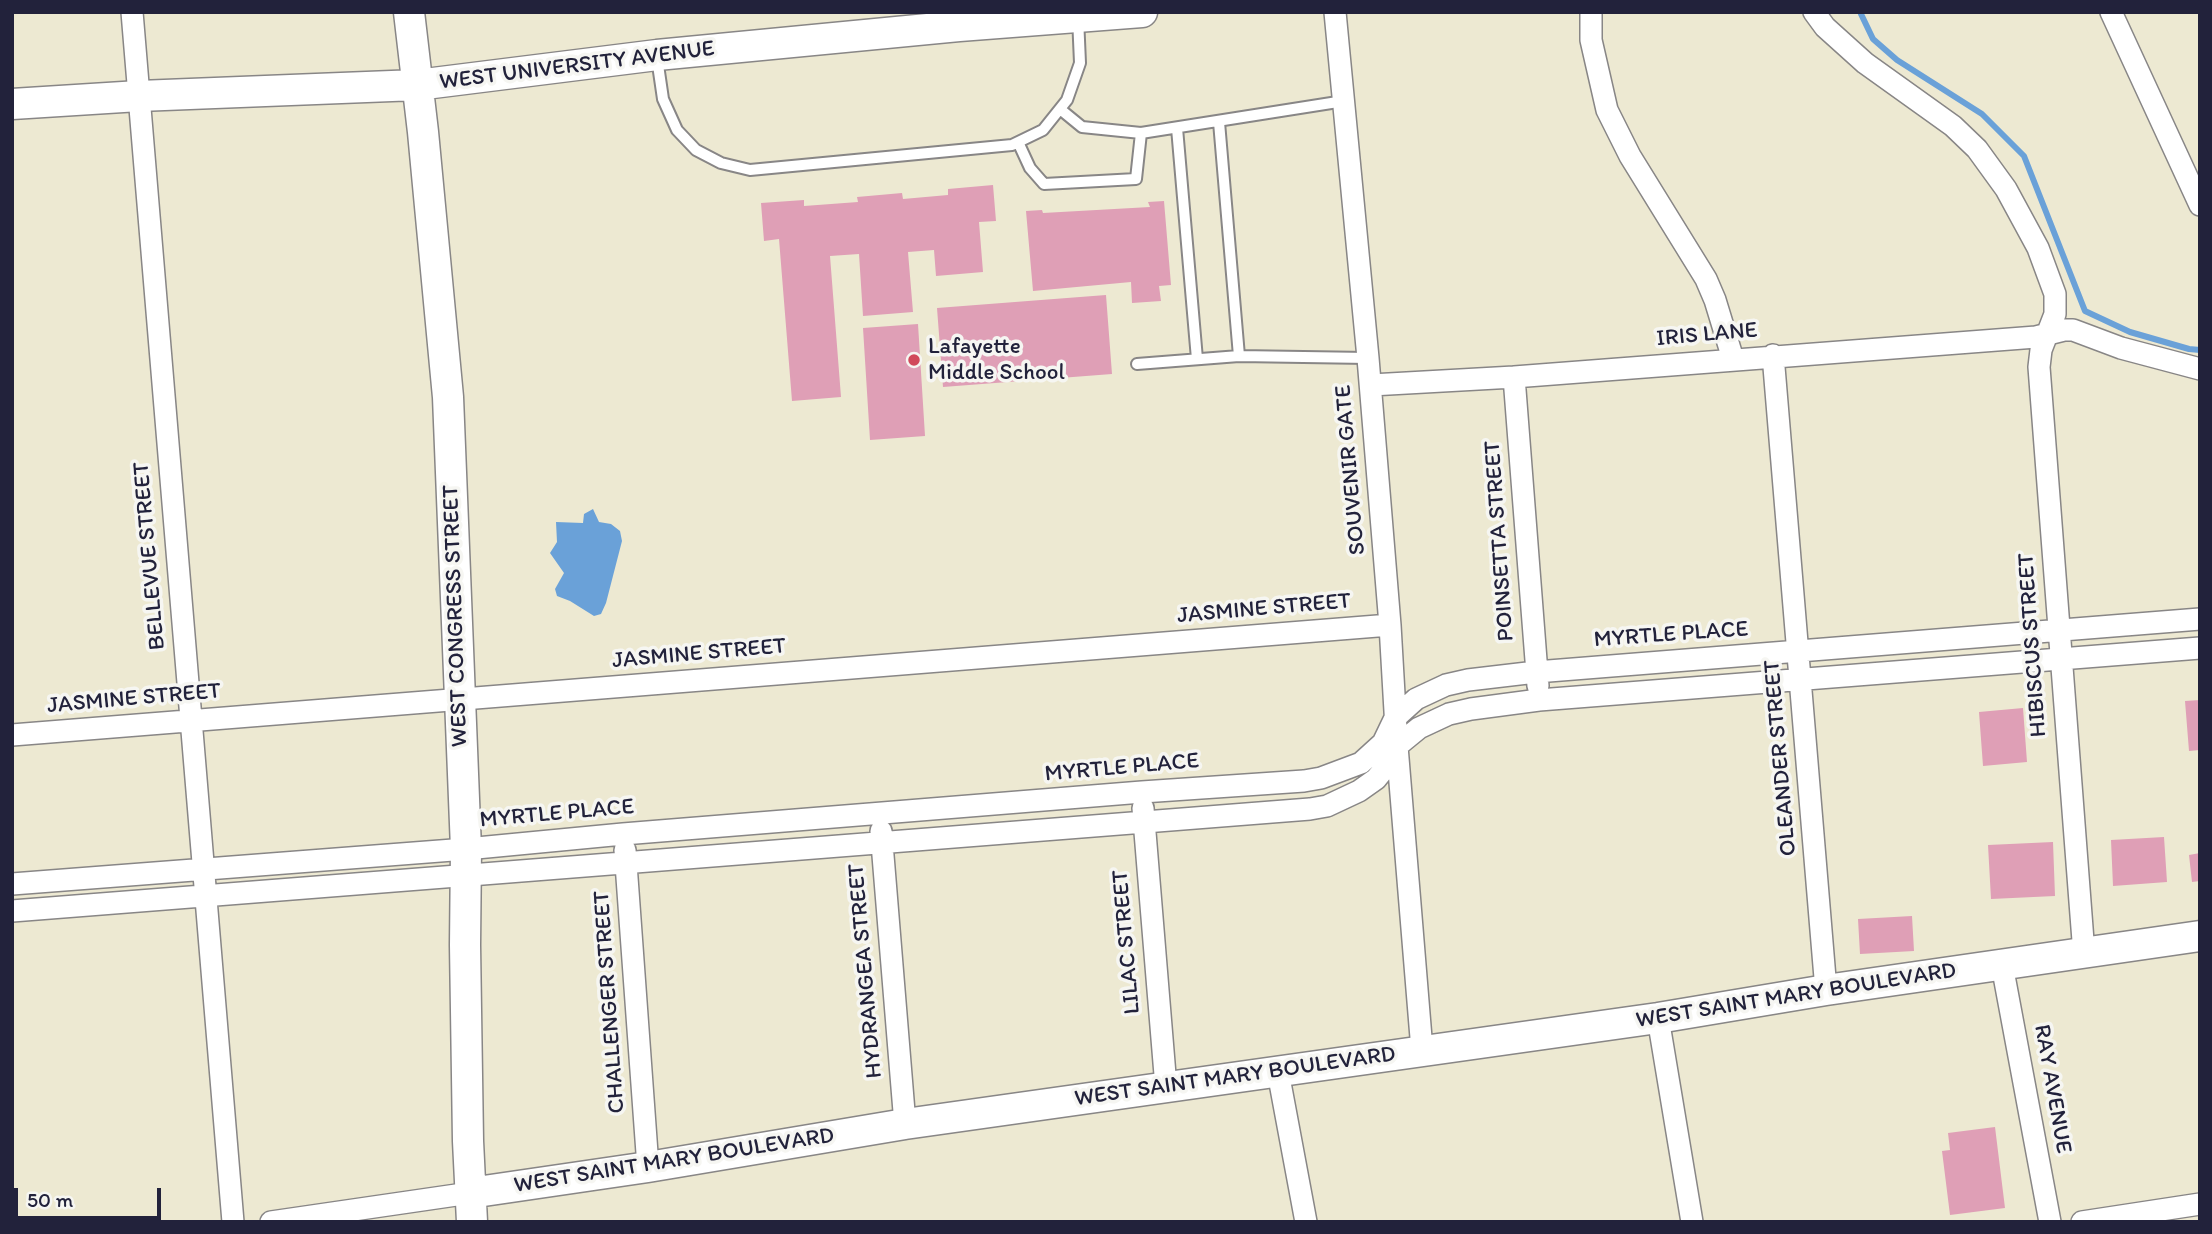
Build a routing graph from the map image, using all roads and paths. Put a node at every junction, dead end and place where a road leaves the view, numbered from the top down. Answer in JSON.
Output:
{"nodes":[{"id":1,"x":132,"y":12,"type":"edge"},
{"id":2,"x":410,"y":12,"type":"edge"},
{"id":3,"x":1142,"y":12,"type":"edge"},
{"id":4,"x":1335,"y":12,"type":"edge"},
{"id":5,"x":1591,"y":12,"type":"edge"},
{"id":6,"x":1814,"y":12,"type":"edge"},
{"id":7,"x":2110,"y":12,"type":"edge"},
{"id":8,"x":1078,"y":17,"type":"junction"},
{"id":9,"x":962,"y":19,"type":"edge"},
{"id":10,"x":657,"y":55,"type":"junction"},
{"id":11,"x":417,"y":85,"type":"junction"},
{"id":12,"x":138,"y":96,"type":"junction"},
{"id":13,"x":1344,"y":101,"type":"junction"},
{"id":14,"x":12,"y":104,"type":"edge"},
{"id":15,"x":1060,"y":109,"type":"junction"},
{"id":16,"x":1219,"y":122,"type":"junction"},
{"id":17,"x":1177,"y":128,"type":"junction"},
{"id":18,"x":1141,"y":133,"type":"junction"},
{"id":19,"x":1018,"y":142,"type":"junction"},
{"id":20,"x":2200,"y":205,"type":"edge"},
{"id":21,"x":2048,"y":334,"type":"junction"},
{"id":22,"x":1773,"y":355,"type":"junction"},
{"id":23,"x":1239,"y":356,"type":"junction"},
{"id":24,"x":1368,"y":358,"type":"junction"},
{"id":25,"x":1197,"y":359,"type":"junction"},
{"id":26,"x":1732,"y":359,"type":"junction"},
{"id":27,"x":1137,"y":364,"type":"dead end"},
{"id":28,"x":2200,"y":369,"type":"edge"},
{"id":29,"x":1514,"y":377,"type":"junction"},
{"id":30,"x":1371,"y":385,"type":"junction"},
{"id":31,"x":2200,"y":619,"type":"edge"},
{"id":32,"x":1390,"y":625,"type":"junction"},
{"id":33,"x":2058,"y":631,"type":"junction"},
{"id":34,"x":2200,"y":648,"type":"edge"},
{"id":35,"x":1799,"y":652,"type":"junction"},
{"id":36,"x":2060,"y":659,"type":"junction"},
{"id":37,"x":1536,"y":672,"type":"junction"},
{"id":38,"x":1801,"y":680,"type":"junction"},
{"id":39,"x":459,"y":700,"type":"junction"},
{"id":40,"x":1539,"y":700,"type":"junction"},
{"id":41,"x":1395,"y":718,"type":"junction"},
{"id":42,"x":190,"y":720,"type":"junction"},
{"id":43,"x":12,"y":735,"type":"edge"},
{"id":44,"x":1397,"y":746,"type":"junction"},
{"id":45,"x":1142,"y":792,"type":"junction"},
{"id":46,"x":880,"y":815,"type":"junction"},
{"id":47,"x":1144,"y":820,"type":"junction"},
{"id":48,"x":623,"y":834,"type":"junction"},
{"id":49,"x":882,"y":842,"type":"junction"},
{"id":50,"x":466,"y":861,"type":"junction"},
{"id":51,"x":626,"y":864,"type":"junction"},
{"id":52,"x":202,"y":868,"type":"junction"},
{"id":53,"x":12,"y":884,"type":"edge"},
{"id":54,"x":205,"y":896,"type":"junction"},
{"id":55,"x":12,"y":911,"type":"edge"},
{"id":56,"x":2200,"y":936,"type":"edge"},
{"id":57,"x":2084,"y":954,"type":"junction"},
{"id":58,"x":2003,"y":965,"type":"junction"},
{"id":59,"x":1826,"y":990,"type":"junction"},
{"id":60,"x":1658,"y":1018,"type":"junction"},
{"id":61,"x":1422,"y":1050,"type":"junction"},
{"id":62,"x":1278,"y":1072,"type":"junction"},
{"id":63,"x":1166,"y":1087,"type":"junction"},
{"id":64,"x":905,"y":1124,"type":"junction"},
{"id":65,"x":648,"y":1167,"type":"junction"},
{"id":66,"x":2200,"y":1204,"type":"edge"},
{"id":67,"x":471,"y":1207,"type":"edge"},
{"id":68,"x":233,"y":1222,"type":"edge"},
{"id":69,"x":271,"y":1222,"type":"edge"},
{"id":70,"x":1306,"y":1222,"type":"edge"},
{"id":71,"x":1692,"y":1222,"type":"edge"},
{"id":72,"x":2050,"y":1222,"type":"edge"},
{"id":73,"x":2082,"y":1222,"type":"edge"}],
"edges":[{"from":1,"to":12,"type":"street","name":"BELLEVUE STREET"},
{"from":2,"to":11,"type":"main road","name":"WEST CONGRESS STREET"},
{"from":3,"to":8,"type":"main road","name":"WEST UNIVERSITY AVENUE"},
{"from":4,"to":13,"type":"street","name":"SOUVENIR GATE"},
{"from":5,"to":26,"type":"street"},
{"from":6,"to":21,"type":"street","name":"HIBISCUS STREET"},
{"from":7,"to":20,"type":"street"},
{"from":8,"to":9,"type":"main road","name":"WEST UNIVERSITY AVENUE"},
{"from":8,"to":15,"type":"lane"},
{"from":9,"to":10,"type":"main road","name":"WEST UNIVERSITY AVENUE"},
{"from":10,"to":11,"type":"main road","name":"WEST UNIVERSITY AVENUE"},
{"from":10,"to":19,"type":"lane"},
{"from":11,"to":12,"type":"main road","name":"WEST UNIVERSITY AVENUE"},
{"from":11,"to":39,"type":"main road","name":"WEST CONGRESS STREET"},
{"from":12,"to":14,"type":"main road","name":"WEST UNIVERSITY AVENUE"},
{"from":12,"to":42,"type":"street","name":"BELLEVUE STREET"},
{"from":13,"to":16,"type":"lane"},
{"from":13,"to":24,"type":"street","name":"SOUVENIR GATE"},
{"from":15,"to":18,"type":"lane"},
{"from":15,"to":19,"type":"lane"},
{"from":16,"to":17,"type":"lane"},
{"from":16,"to":23,"type":"lane"},
{"from":17,"to":18,"type":"lane"},
{"from":17,"to":25,"type":"lane"},
{"from":18,"to":19,"type":"lane"},
{"from":21,"to":22,"type":"street","name":"IRIS LANE"},
{"from":21,"to":28,"type":"street","name":"IRIS LANE"},
{"from":21,"to":33,"type":"street","name":"HIBISCUS STREET"},
{"from":22,"to":26,"type":"street","name":"IRIS LANE"},
{"from":22,"to":35,"type":"street","name":"OLEANDER STREET"},
{"from":23,"to":24,"type":"lane"},
{"from":23,"to":25,"type":"lane"},
{"from":24,"to":30,"type":"street","name":"SOUVENIR GATE"},
{"from":25,"to":27,"type":"lane"},
{"from":26,"to":29,"type":"street","name":"IRIS LANE"},
{"from":29,"to":30,"type":"street","name":"IRIS LANE"},
{"from":29,"to":37,"type":"street","name":"POINSETTA STREET"},
{"from":30,"to":32,"type":"street","name":"SOUVENIR GATE"},
{"from":31,"to":33,"type":"street","name":"MYRTLE PLACE"},
{"from":32,"to":39,"type":"street","name":"JASMINE STREET"},
{"from":32,"to":41,"type":"street","name":"SOUVENIR GATE"},
{"from":33,"to":35,"type":"street","name":"MYRTLE PLACE"},
{"from":33,"to":36,"type":"street","name":"HIBISCUS STREET"},
{"from":34,"to":36,"type":"street","name":"MYRTLE PLACE"},
{"from":35,"to":37,"type":"street","name":"MYRTLE PLACE"},
{"from":35,"to":38,"type":"street","name":"OLEANDER STREET"},
{"from":36,"to":38,"type":"street","name":"MYRTLE PLACE"},
{"from":36,"to":57,"type":"street","name":"HIBISCUS STREET"},
{"from":37,"to":40,"type":"street","name":"POINSETTA STREET"},
{"from":37,"to":41,"type":"street","name":"MYRTLE PLACE"},
{"from":38,"to":40,"type":"street","name":"MYRTLE PLACE"},
{"from":38,"to":59,"type":"street","name":"OLEANDER STREET"},
{"from":39,"to":42,"type":"street","name":"JASMINE STREET"},
{"from":39,"to":50,"type":"main road","name":"WEST CONGRESS STREET"},
{"from":40,"to":44,"type":"street","name":"MYRTLE PLACE"},
{"from":41,"to":44,"type":"street","name":"SOUVENIR GATE"},
{"from":41,"to":45,"type":"street","name":"MYRTLE PLACE"},
{"from":42,"to":43,"type":"street","name":"JASMINE STREET"},
{"from":42,"to":52,"type":"street","name":"BELLEVUE STREET"},
{"from":44,"to":47,"type":"street","name":"MYRTLE PLACE"},
{"from":44,"to":61,"type":"street","name":"SOUVENIR GATE"},
{"from":45,"to":46,"type":"street","name":"MYRTLE PLACE"},
{"from":45,"to":47,"type":"street","name":"LILAC STREET"},
{"from":46,"to":48,"type":"street","name":"MYRTLE PLACE"},
{"from":46,"to":49,"type":"street","name":"HYDRANGEA STREET"},
{"from":47,"to":49,"type":"street","name":"MYRTLE PLACE"},
{"from":47,"to":63,"type":"street","name":"LILAC STREET"},
{"from":48,"to":50,"type":"street","name":"MYRTLE PLACE"},
{"from":48,"to":51,"type":"street","name":"CHALLENGER STREET"},
{"from":49,"to":51,"type":"street","name":"MYRTLE PLACE"},
{"from":49,"to":64,"type":"street","name":"HYDRANGEA STREET"},
{"from":50,"to":51,"type":"street","name":"MYRTLE PLACE"},
{"from":50,"to":52,"type":"street","name":"MYRTLE PLACE"},
{"from":50,"to":54,"type":"street","name":"MYRTLE PLACE"},
{"from":50,"to":67,"type":"main road","name":"WEST CONGRESS STREET"},
{"from":51,"to":65,"type":"street","name":"CHALLENGER STREET"},
{"from":52,"to":53,"type":"street","name":"MYRTLE PLACE"},
{"from":52,"to":54,"type":"street","name":"BELLEVUE STREET"},
{"from":54,"to":55,"type":"street","name":"MYRTLE PLACE"},
{"from":54,"to":68,"type":"street","name":"BELLEVUE STREET"},
{"from":56,"to":57,"type":"main road","name":"WEST SAINT MARY BOULEVARD"},
{"from":57,"to":58,"type":"main road","name":"WEST SAINT MARY BOULEVARD"},
{"from":58,"to":59,"type":"main road","name":"WEST SAINT MARY BOULEVARD"},
{"from":58,"to":72,"type":"street","name":"RAY AVENUE"},
{"from":59,"to":60,"type":"main road","name":"WEST SAINT MARY BOULEVARD"},
{"from":60,"to":61,"type":"main road","name":"WEST SAINT MARY BOULEVARD"},
{"from":60,"to":71,"type":"street"},
{"from":61,"to":62,"type":"main road","name":"WEST SAINT MARY BOULEVARD"},
{"from":62,"to":63,"type":"main road","name":"WEST SAINT MARY BOULEVARD"},
{"from":62,"to":70,"type":"street"},
{"from":63,"to":64,"type":"main road","name":"WEST SAINT MARY BOULEVARD"},
{"from":64,"to":65,"type":"main road","name":"WEST SAINT MARY BOULEVARD"},
{"from":65,"to":67,"type":"main road","name":"WEST SAINT MARY BOULEVARD"},
{"from":66,"to":73,"type":"street"},
{"from":67,"to":69,"type":"street","name":"WEST SAINT MARY BOULEVARD"}]}
